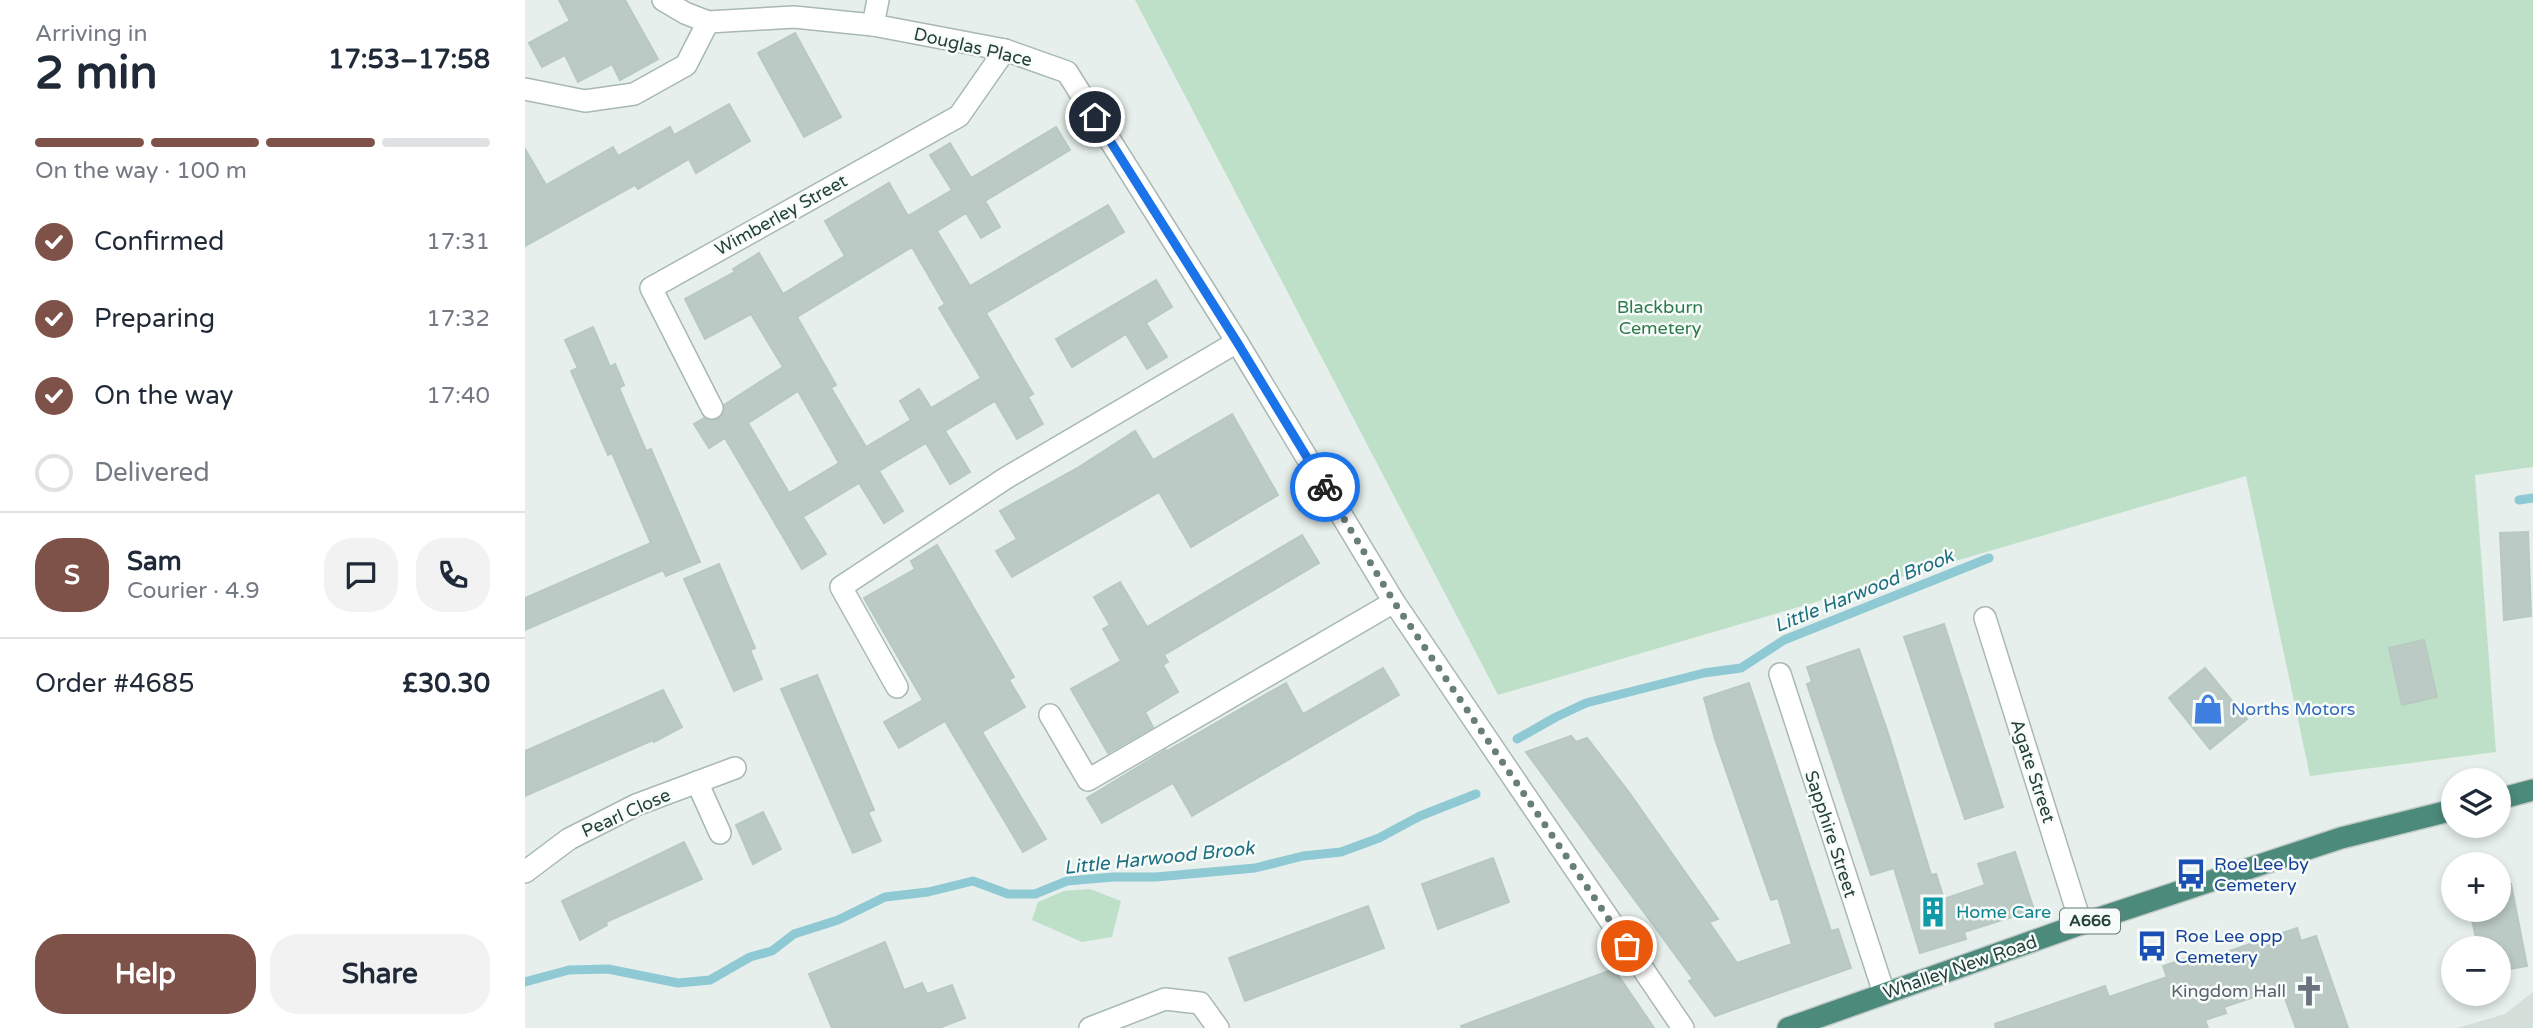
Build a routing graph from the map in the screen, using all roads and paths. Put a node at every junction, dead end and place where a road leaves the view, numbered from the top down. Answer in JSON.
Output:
{"nodes":[{"id":1,"x":663,"y":0,"type":"edge"},
{"id":2,"x":878,"y":0,"type":"edge"},
{"id":3,"x":708,"y":22,"type":"junction"},
{"id":4,"x":873,"y":24,"type":"junction"},
{"id":5,"x":1005,"y":50,"type":"junction"},
{"id":6,"x":525,"y":89,"type":"edge"},
{"id":7,"x":1237,"y":342,"type":"junction"},
{"id":8,"x":712,"y":408,"type":"dead end"},
{"id":9,"x":1394,"y":602,"type":"junction"},
{"id":10,"x":1985,"y":618,"type":"dead end"},
{"id":11,"x":1780,"y":674,"type":"dead end"},
{"id":12,"x":897,"y":687,"type":"dead end"},
{"id":13,"x":1050,"y":715,"type":"dead end"},
{"id":14,"x":735,"y":768,"type":"dead end"},
{"id":15,"x":697,"y":782,"type":"junction"},
{"id":16,"x":2533,"y":790,"type":"edge"},
{"id":17,"x":2511,"y":796,"type":"edge"},
{"id":18,"x":2441,"y":813,"type":"edge"},
{"id":19,"x":720,"y":833,"type":"dead end"},
{"id":20,"x":525,"y":872,"type":"edge"},
{"id":21,"x":2081,"y":924,"type":"junction"},
{"id":22,"x":1884,"y":993,"type":"junction"},
{"id":23,"x":1090,"y":1028,"type":"edge"},
{"id":24,"x":1218,"y":1028,"type":"edge"},
{"id":25,"x":1683,"y":1028,"type":"edge"},
{"id":26,"x":1788,"y":1028,"type":"edge"}],
"edges":[{"from":1,"to":3,"type":"street"},
{"from":2,"to":4,"type":"street"},
{"from":3,"to":4,"type":"street","name":"Douglas Place"},
{"from":3,"to":6,"type":"street"},
{"from":4,"to":5,"type":"street","name":"Douglas Place"},
{"from":5,"to":7,"type":"street","name":"Douglas Place"},
{"from":5,"to":8,"type":"street","name":"Wimberley Street"},
{"from":7,"to":9,"type":"street","name":"Douglas Place"},
{"from":7,"to":12,"type":"street"},
{"from":9,"to":13,"type":"street"},
{"from":9,"to":25,"type":"street","name":"Douglas Place"},
{"from":10,"to":21,"type":"street","name":"Agate Street"},
{"from":11,"to":22,"type":"street","name":"Sapphire Street"},
{"from":14,"to":15,"type":"street","name":"Pearl Close"},
{"from":15,"to":19,"type":"street"},
{"from":15,"to":20,"type":"street","name":"Pearl Close"},
{"from":16,"to":17,"type":"highway"},
{"from":18,"to":21,"type":"highway","name":"Whalley New Road","number":"A666"},
{"from":21,"to":22,"type":"highway","name":"Whalley New Road","number":"A666"},
{"from":22,"to":26,"type":"highway","name":"Whalley New Road","number":"A666"},
{"from":23,"to":24,"type":"street"}]}
